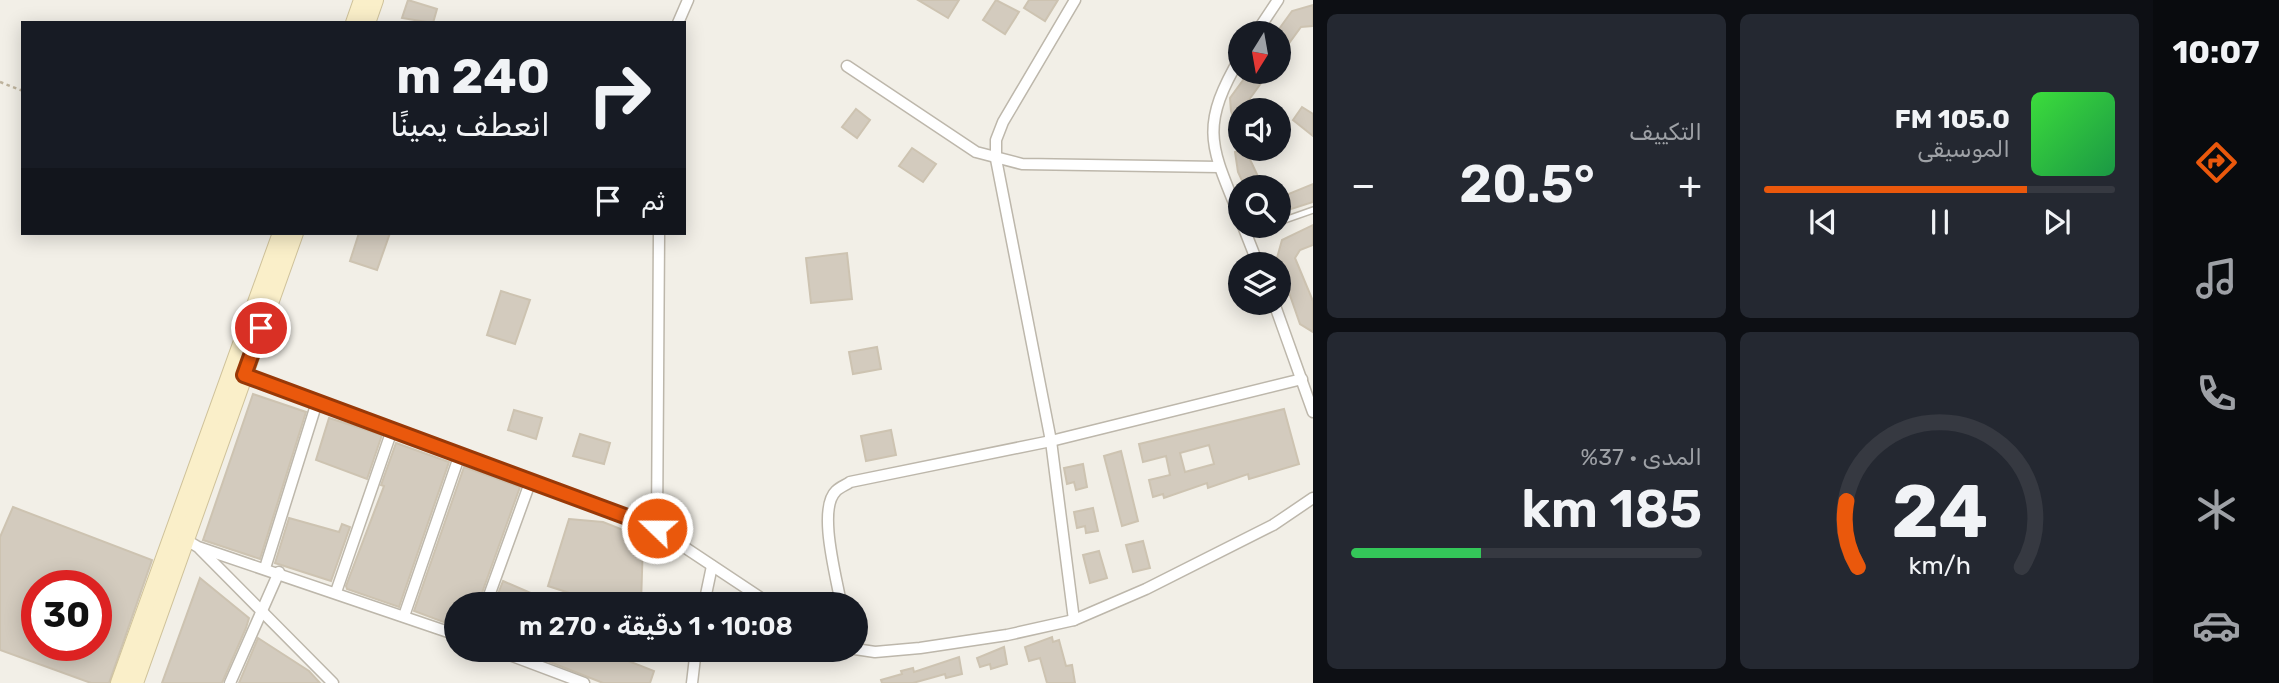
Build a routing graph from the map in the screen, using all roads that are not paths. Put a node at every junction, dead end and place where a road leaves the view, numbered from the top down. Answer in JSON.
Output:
{"nodes":[{"id":1,"x":362,"y":0,"type":"edge"},
{"id":2,"x":375,"y":0,"type":"edge"},
{"id":3,"x":688,"y":0,"type":"edge"},
{"id":4,"x":1075,"y":0,"type":"edge"},
{"id":5,"x":1278,"y":0,"type":"edge"},
{"id":6,"x":355,"y":21,"type":"edge"},
{"id":7,"x":368,"y":21,"type":"edge"},
{"id":8,"x":679,"y":21,"type":"edge"},
{"id":9,"x":1264,"y":21,"type":"edge"},
{"id":10,"x":847,"y":66,"type":"dead end"},
{"id":11,"x":1228,"y":78,"type":"edge"},
{"id":12,"x":996,"y":159,"type":"junction"},
{"id":13,"x":1219,"y":167,"type":"junction"},
{"id":14,"x":1228,"y":189,"type":"edge"},
{"id":15,"x":1313,"y":210,"type":"edge"},
{"id":16,"x":1291,"y":218,"type":"edge"},
{"id":17,"x":280,"y":235,"type":"edge"},
{"id":18,"x":294,"y":235,"type":"edge"},
{"id":19,"x":659,"y":235,"type":"edge"},
{"id":20,"x":1278,"y":315,"type":"edge"},
{"id":21,"x":239,"y":373,"type":"junction"},
{"id":22,"x":1302,"y":379,"type":"junction"},
{"id":23,"x":317,"y":402,"type":"junction"},
{"id":24,"x":1313,"y":412,"type":"edge"},
{"id":25,"x":392,"y":430,"type":"junction"},
{"id":26,"x":1051,"y":441,"type":"junction"},
{"id":27,"x":460,"y":454,"type":"junction"},
{"id":28,"x":531,"y":480,"type":"junction"},
{"id":29,"x":1313,"y":498,"type":"edge"},
{"id":30,"x":657,"y":528,"type":"junction"},
{"id":31,"x":186,"y":540,"type":"junction"},
{"id":32,"x":712,"y":566,"type":"junction"},
{"id":33,"x":265,"y":568,"type":"junction"},
{"id":34,"x":279,"y":572,"type":"junction"},
{"id":35,"x":336,"y":592,"type":"junction"},
{"id":36,"x":490,"y":592,"type":"edge"},
{"id":37,"x":707,"y":592,"type":"edge"},
{"id":38,"x":752,"y":592,"type":"edge"},
{"id":39,"x":839,"y":592,"type":"edge"},
{"id":40,"x":260,"y":610,"type":"junction"},
{"id":41,"x":404,"y":616,"type":"junction"},
{"id":42,"x":1074,"y":620,"type":"junction"},
{"id":43,"x":444,"y":630,"type":"edge"},
{"id":44,"x":868,"y":651,"type":"edge"},
{"id":45,"x":528,"y":662,"type":"edge"},
{"id":46,"x":694,"y":662,"type":"edge"},
{"id":47,"x":119,"y":683,"type":"edge"},
{"id":48,"x":135,"y":683,"type":"edge"},
{"id":49,"x":230,"y":683,"type":"edge"},
{"id":50,"x":332,"y":683,"type":"edge"},
{"id":51,"x":584,"y":683,"type":"edge"},
{"id":52,"x":692,"y":683,"type":"edge"}],
"edges":[{"from":1,"to":6,"type":"main road"},
{"from":2,"to":7,"type":"main road"},
{"from":3,"to":8,"type":"street"},
{"from":4,"to":12,"type":"street"},
{"from":5,"to":9,"type":"street"},
{"from":10,"to":12,"type":"street"},
{"from":11,"to":13,"type":"street"},
{"from":12,"to":13,"type":"street"},
{"from":12,"to":26,"type":"street"},
{"from":13,"to":14,"type":"street"},
{"from":15,"to":16,"type":"lane"},
{"from":17,"to":21,"type":"main road"},
{"from":18,"to":21,"type":"main road"},
{"from":19,"to":30,"type":"street"},
{"from":20,"to":22,"type":"street"},
{"from":21,"to":23,"type":"street"},
{"from":21,"to":31,"type":"main road"},
{"from":22,"to":24,"type":"street"},
{"from":22,"to":26,"type":"street"},
{"from":23,"to":25,"type":"street"},
{"from":23,"to":33,"type":"street"},
{"from":25,"to":27,"type":"street"},
{"from":25,"to":35,"type":"street"},
{"from":26,"to":39,"type":"street"},
{"from":26,"to":42,"type":"street"},
{"from":27,"to":28,"type":"street"},
{"from":27,"to":41,"type":"street"},
{"from":28,"to":30,"type":"street"},
{"from":28,"to":36,"type":"street"},
{"from":29,"to":42,"type":"street"},
{"from":30,"to":32,"type":"street"},
{"from":31,"to":33,"type":"street"},
{"from":31,"to":40,"type":"street"},
{"from":31,"to":47,"type":"main road"},
{"from":31,"to":48,"type":"main road"},
{"from":32,"to":37,"type":"street"},
{"from":32,"to":38,"type":"street"},
{"from":33,"to":34,"type":"street"},
{"from":34,"to":35,"type":"street"},
{"from":34,"to":40,"type":"street"},
{"from":35,"to":41,"type":"street"},
{"from":40,"to":49,"type":"street"},
{"from":40,"to":50,"type":"street"},
{"from":41,"to":43,"type":"street"},
{"from":42,"to":44,"type":"street"},
{"from":45,"to":51,"type":"street"},
{"from":46,"to":52,"type":"street"}]}
